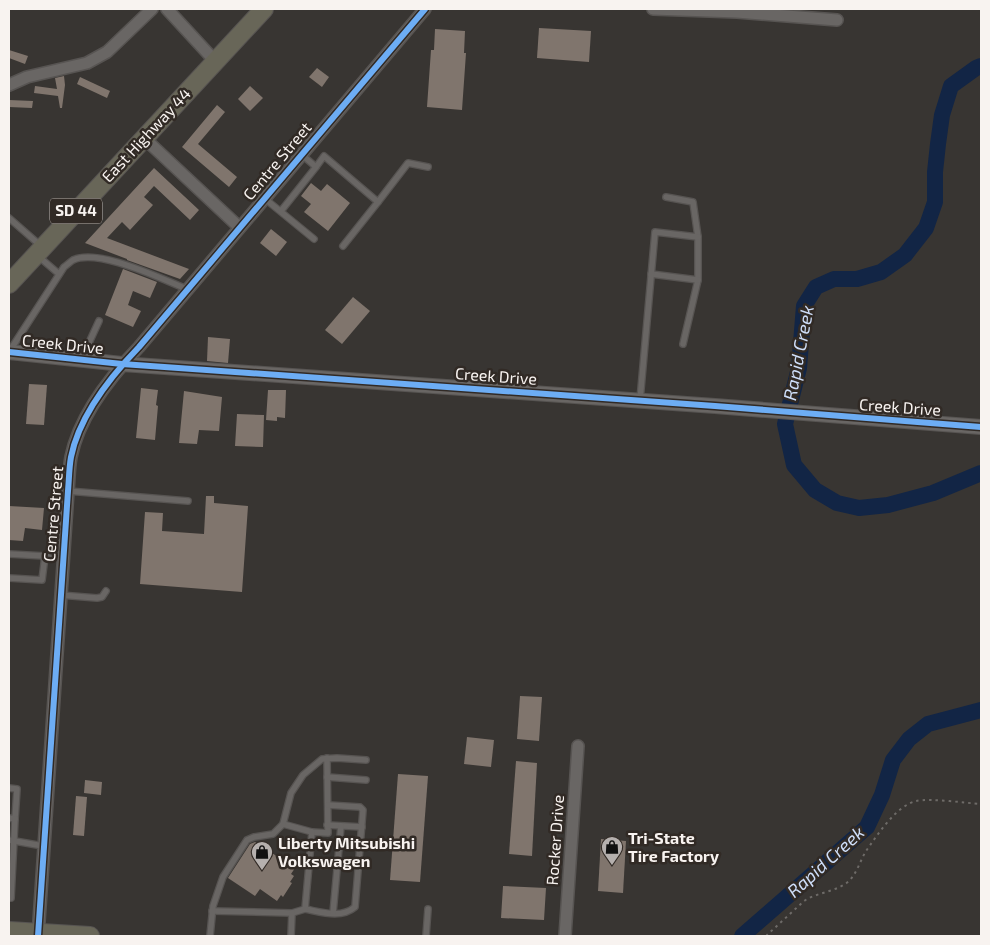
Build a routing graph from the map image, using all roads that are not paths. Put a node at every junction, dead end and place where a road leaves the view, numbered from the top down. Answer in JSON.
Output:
{"nodes":[{"id":1,"x":152,"y":9,"type":"edge"},
{"id":2,"x":167,"y":9,"type":"edge"},
{"id":3,"x":264,"y":9,"type":"edge"},
{"id":4,"x":425,"y":9,"type":"edge"},
{"id":5,"x":653,"y":9,"type":"edge"},
{"id":6,"x":837,"y":20,"type":"dead end"},
{"id":7,"x":215,"y":61,"type":"junction"},
{"id":8,"x":9,"y":86,"type":"edge"},
{"id":9,"x":144,"y":138,"type":"junction"},
{"id":10,"x":301,"y":154,"type":"junction"},
{"id":11,"x":316,"y":167,"type":"junction"},
{"id":12,"x":428,"y":167,"type":"dead end"},
{"id":13,"x":666,"y":197,"type":"dead end"},
{"id":14,"x":264,"y":198,"type":"junction"},
{"id":15,"x":378,"y":202,"type":"junction"},
{"id":16,"x":280,"y":212,"type":"junction"},
{"id":17,"x":9,"y":218,"type":"edge"},
{"id":18,"x":239,"y":227,"type":"junction"},
{"id":19,"x":698,"y":237,"type":"junction"},
{"id":20,"x":314,"y":239,"type":"dead end"},
{"id":21,"x":343,"y":246,"type":"dead end"},
{"id":22,"x":39,"y":251,"type":"junction"},
{"id":23,"x":59,"y":274,"type":"junction"},
{"id":24,"x":651,"y":274,"type":"junction"},
{"id":25,"x":698,"y":280,"type":"junction"},
{"id":26,"x":9,"y":284,"type":"edge"},
{"id":27,"x":187,"y":289,"type":"junction"},
{"id":28,"x":99,"y":321,"type":"dead end"},
{"id":29,"x":683,"y":344,"type":"dead end"},
{"id":30,"x":9,"y":352,"type":"edge"},
{"id":31,"x":81,"y":360,"type":"junction"},
{"id":32,"x":122,"y":364,"type":"junction"},
{"id":33,"x":640,"y":400,"type":"junction"},
{"id":34,"x":981,"y":427,"type":"edge"},
{"id":35,"x":68,"y":491,"type":"junction"},
{"id":36,"x":188,"y":501,"type":"dead end"},
{"id":37,"x":9,"y":554,"type":"edge"},
{"id":38,"x":45,"y":556,"type":"junction"},
{"id":39,"x":63,"y":558,"type":"junction"},
{"id":40,"x":9,"y":578,"type":"edge"},
{"id":41,"x":106,"y":590,"type":"dead end"},
{"id":42,"x":60,"y":595,"type":"junction"},
{"id":43,"x":578,"y":746,"type":"dead end"},
{"id":44,"x":327,"y":758,"type":"junction"},
{"id":45,"x":366,"y":760,"type":"dead end"},
{"id":46,"x":327,"y":777,"type":"junction"},
{"id":47,"x":366,"y":780,"type":"dead end"},
{"id":48,"x":9,"y":788,"type":"edge"},
{"id":49,"x":328,"y":805,"type":"junction"},
{"id":50,"x":12,"y":819,"type":"edge"},
{"id":51,"x":283,"y":824,"type":"junction"},
{"id":52,"x":327,"y":825,"type":"junction"},
{"id":53,"x":341,"y":826,"type":"junction"},
{"id":54,"x":362,"y":827,"type":"junction"},
{"id":55,"x":312,"y":832,"type":"junction"},
{"id":56,"x":12,"y":841,"type":"edge"},
{"id":57,"x":43,"y":846,"type":"junction"},
{"id":58,"x":9,"y":898,"type":"edge"},
{"id":59,"x":304,"y":909,"type":"junction"},
{"id":60,"x":428,"y":909,"type":"dead end"},
{"id":61,"x":212,"y":911,"type":"junction"},
{"id":62,"x":292,"y":913,"type":"junction"},
{"id":63,"x":334,"y":913,"type":"junction"},
{"id":64,"x":9,"y":931,"type":"edge"},
{"id":65,"x":38,"y":934,"type":"edge"},
{"id":66,"x":90,"y":936,"type":"edge"},
{"id":67,"x":210,"y":936,"type":"edge"},
{"id":68,"x":291,"y":936,"type":"edge"},
{"id":69,"x":426,"y":936,"type":"edge"},
{"id":70,"x":565,"y":936,"type":"edge"}],
"edges":[{"from":1,"to":8,"type":"street"},
{"from":2,"to":7,"type":"street"},
{"from":3,"to":7,"type":"main road","name":"East Highway 44","number":"SD 44"},
{"from":4,"to":10,"type":"street","name":"Centre Street"},
{"from":5,"to":6,"type":"street"},
{"from":7,"to":9,"type":"main road","name":"East Highway 44","number":"SD 44"},
{"from":9,"to":18,"type":"street"},
{"from":9,"to":22,"type":"main road","name":"East Highway 44","number":"SD 44"},
{"from":10,"to":11,"type":"lane"},
{"from":10,"to":14,"type":"street","name":"Centre Street"},
{"from":11,"to":15,"type":"lane"},
{"from":11,"to":16,"type":"lane"},
{"from":12,"to":15,"type":"lane"},
{"from":13,"to":19,"type":"lane"},
{"from":14,"to":16,"type":"lane"},
{"from":14,"to":18,"type":"street","name":"Centre Street"},
{"from":15,"to":21,"type":"lane"},
{"from":16,"to":20,"type":"lane"},
{"from":17,"to":22,"type":"lane"},
{"from":18,"to":27,"type":"street","name":"Centre Street"},
{"from":19,"to":24,"type":"lane"},
{"from":19,"to":25,"type":"lane"},
{"from":22,"to":23,"type":"lane"},
{"from":22,"to":26,"type":"main road","name":"East Highway 44","number":"SD 44"},
{"from":23,"to":27,"type":"lane"},
{"from":23,"to":30,"type":"lane"},
{"from":24,"to":25,"type":"lane"},
{"from":24,"to":33,"type":"lane"},
{"from":25,"to":29,"type":"lane"},
{"from":27,"to":32,"type":"street","name":"Centre Street"},
{"from":28,"to":31,"type":"lane"},
{"from":30,"to":31,"type":"street","name":"Creek Drive"},
{"from":31,"to":32,"type":"street","name":"Creek Drive"},
{"from":32,"to":33,"type":"street","name":"Creek Drive"},
{"from":32,"to":35,"type":"street","name":"Centre Street"},
{"from":33,"to":34,"type":"street","name":"Creek Drive"},
{"from":35,"to":36,"type":"lane"},
{"from":35,"to":39,"type":"street","name":"Centre Street"},
{"from":37,"to":38,"type":"lane"},
{"from":38,"to":39,"type":"lane"},
{"from":38,"to":40,"type":"lane"},
{"from":39,"to":42,"type":"street","name":"Centre Street"},
{"from":41,"to":42,"type":"lane"},
{"from":42,"to":57,"type":"street","name":"Centre Street"},
{"from":43,"to":70,"type":"street","name":"Rocker Drive"},
{"from":44,"to":45,"type":"lane"},
{"from":44,"to":46,"type":"lane"},
{"from":44,"to":51,"type":"lane"},
{"from":46,"to":47,"type":"lane"},
{"from":46,"to":49,"type":"lane"},
{"from":48,"to":50,"type":"lane"},
{"from":49,"to":52,"type":"lane"},
{"from":49,"to":54,"type":"lane"},
{"from":50,"to":56,"type":"lane"},
{"from":51,"to":55,"type":"lane"},
{"from":51,"to":61,"type":"lane"},
{"from":52,"to":53,"type":"lane"},
{"from":52,"to":55,"type":"lane"},
{"from":53,"to":54,"type":"lane"},
{"from":53,"to":63,"type":"lane"},
{"from":54,"to":63,"type":"lane"},
{"from":55,"to":59,"type":"lane"},
{"from":56,"to":57,"type":"lane"},
{"from":56,"to":58,"type":"lane"},
{"from":57,"to":65,"type":"street","name":"Centre Street"},
{"from":59,"to":62,"type":"lane"},
{"from":59,"to":63,"type":"lane"},
{"from":60,"to":69,"type":"lane"},
{"from":61,"to":62,"type":"lane"},
{"from":61,"to":67,"type":"lane"},
{"from":62,"to":68,"type":"lane"},
{"from":64,"to":65,"type":"main road"},
{"from":65,"to":66,"type":"main road"}]}
